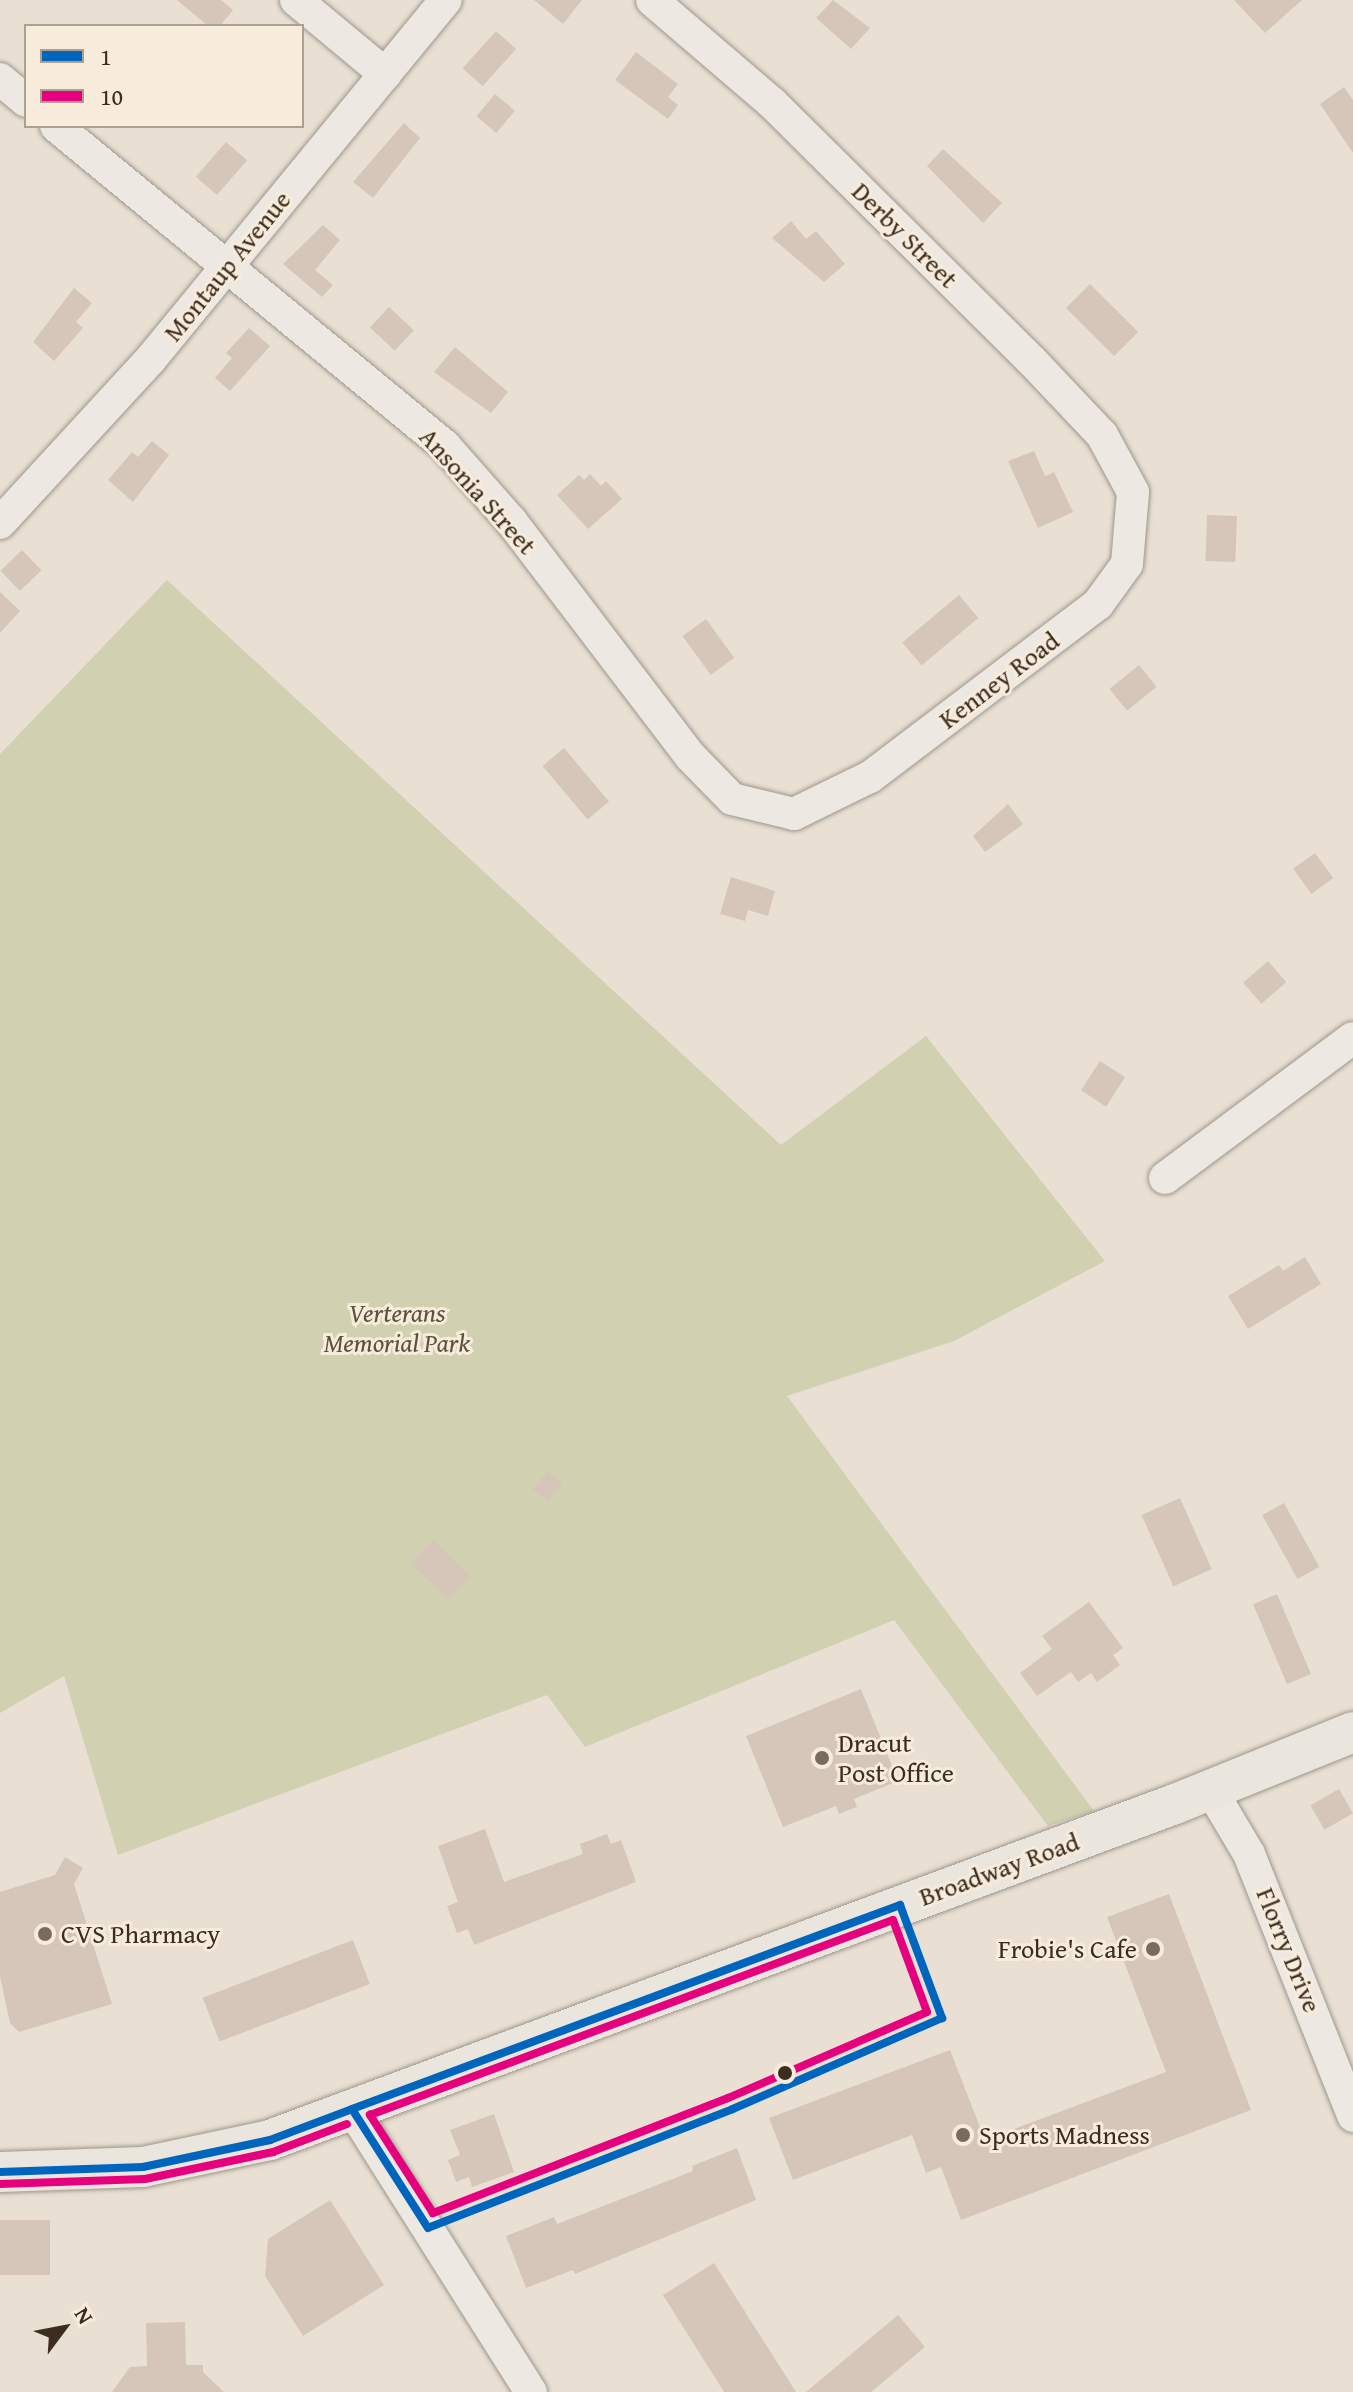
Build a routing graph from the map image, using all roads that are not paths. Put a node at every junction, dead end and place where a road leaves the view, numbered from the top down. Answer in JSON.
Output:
{"nodes":[{"id":1,"x":296,"y":0,"type":"edge"},
{"id":2,"x":446,"y":0,"type":"edge"},
{"id":3,"x":652,"y":0,"type":"edge"},
{"id":4,"x":385,"y":74,"type":"junction"},
{"id":5,"x":0,"y":79,"type":"edge"},
{"id":6,"x":24,"y":99,"type":"edge"},
{"id":7,"x":58,"y":128,"type":"edge"},
{"id":8,"x":228,"y":265,"type":"junction"},
{"id":9,"x":1133,"y":492,"type":"joint"},
{"id":10,"x":0,"y":523,"type":"edge"},
{"id":11,"x":794,"y":814,"type":"joint"},
{"id":12,"x":1353,"y":1038,"type":"edge"},
{"id":13,"x":1165,"y":1178,"type":"dead end"},
{"id":14,"x":1353,"y":1732,"type":"edge"},
{"id":15,"x":1211,"y":1790,"type":"junction"},
{"id":16,"x":352,"y":2109,"type":"junction"},
{"id":17,"x":1353,"y":2116,"type":"edge"},
{"id":18,"x":0,"y":2172,"type":"edge"},
{"id":19,"x":531,"y":2392,"type":"edge"}],
"edges":[{"from":1,"to":4,"type":"street"},
{"from":2,"to":4,"type":"street","name":"Montaup Avenue"},
{"from":3,"to":9,"type":"street","name":"Derby Street"},
{"from":4,"to":8,"type":"street","name":"Montaup Avenue"},
{"from":5,"to":6,"type":"street"},
{"from":7,"to":8,"type":"street","name":"Ansonia Street"},
{"from":8,"to":10,"type":"street","name":"Montaup Avenue"},
{"from":8,"to":11,"type":"street","name":"Ansonia Street"},
{"from":9,"to":11,"type":"street","name":"Kenney Road"},
{"from":12,"to":13,"type":"street"},
{"from":14,"to":15,"type":"main road","name":"Broadway Road"},
{"from":15,"to":16,"type":"main road","name":"Broadway Road"},
{"from":15,"to":17,"type":"street","name":"Florry Drive"},
{"from":16,"to":18,"type":"main road","name":"Broadway Road"},
{"from":16,"to":19,"type":"street"}]}
